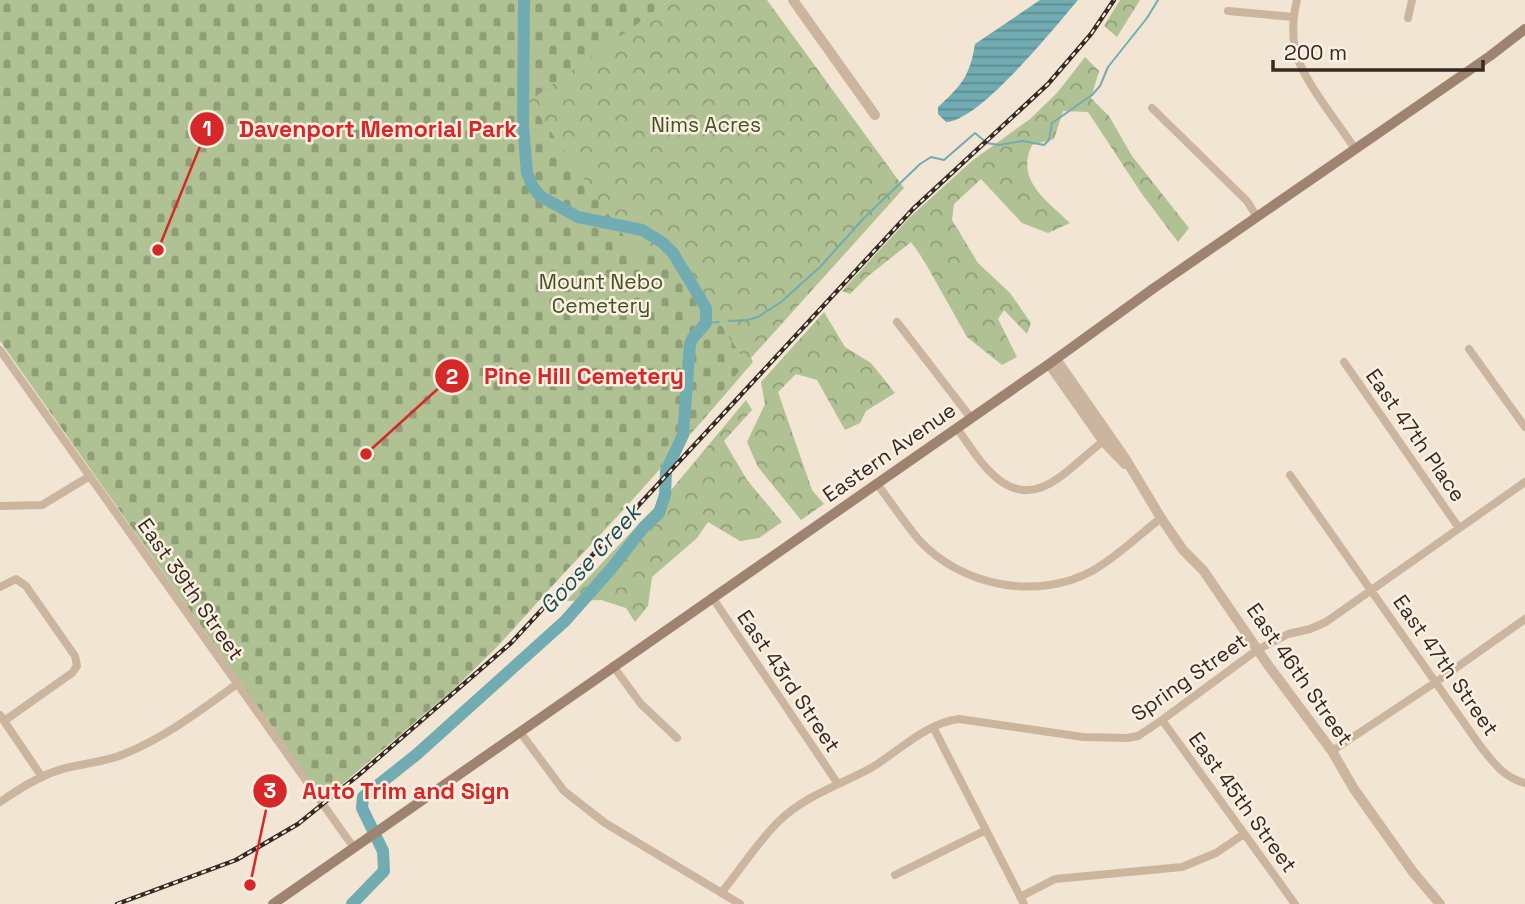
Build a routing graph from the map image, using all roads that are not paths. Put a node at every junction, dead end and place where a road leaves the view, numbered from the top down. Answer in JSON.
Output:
{"nodes":[{"id":1,"x":793,"y":0,"type":"edge"},
{"id":2,"x":1297,"y":0,"type":"edge"},
{"id":3,"x":1412,"y":0,"type":"edge"},
{"id":4,"x":1228,"y":11,"type":"dead end"},
{"id":5,"x":1293,"y":17,"type":"junction"},
{"id":6,"x":1408,"y":18,"type":"dead end"},
{"id":7,"x":1525,"y":29,"type":"edge"},
{"id":8,"x":1152,"y":108,"type":"dead end"},
{"id":9,"x":874,"y":115,"type":"dead end"},
{"id":10,"x":1355,"y":149,"type":"junction"},
{"id":11,"x":1257,"y":217,"type":"junction"},
{"id":12,"x":897,"y":322,"type":"dead end"},
{"id":13,"x":1469,"y":349,"type":"dead end"},
{"id":14,"x":0,"y":350,"type":"edge"},
{"id":15,"x":1052,"y":361,"type":"junction"},
{"id":16,"x":1344,"y":362,"type":"dead end"},
{"id":17,"x":971,"y":418,"type":"junction"},
{"id":18,"x":1525,"y":427,"type":"edge"},
{"id":19,"x":957,"y":428,"type":"junction"},
{"id":20,"x":1107,"y":439,"type":"junction"},
{"id":21,"x":1290,"y":475,"type":"dead end"},
{"id":22,"x":90,"y":476,"type":"junction"},
{"id":23,"x":1525,"y":482,"type":"edge"},
{"id":24,"x":877,"y":484,"type":"junction"},
{"id":25,"x":0,"y":506,"type":"edge"},
{"id":26,"x":1161,"y":518,"type":"junction"},
{"id":27,"x":1459,"y":528,"type":"junction"},
{"id":28,"x":0,"y":587,"type":"edge"},
{"id":29,"x":1371,"y":590,"type":"junction"},
{"id":30,"x":712,"y":597,"type":"junction"},
{"id":31,"x":1525,"y":619,"type":"edge"},
{"id":32,"x":1257,"y":650,"type":"junction"},
{"id":33,"x":613,"y":666,"type":"junction"},
{"id":34,"x":1436,"y":682,"type":"junction"},
{"id":35,"x":237,"y":684,"type":"junction"},
{"id":36,"x":2,"y":718,"type":"edge"},
{"id":37,"x":1163,"y":720,"type":"junction"},
{"id":38,"x":933,"y":727,"type":"junction"},
{"id":39,"x":520,"y":732,"type":"junction"},
{"id":40,"x":677,"y":738,"type":"dead end"},
{"id":41,"x":1332,"y":751,"type":"junction"},
{"id":42,"x":42,"y":777,"type":"junction"},
{"id":43,"x":1525,"y":783,"type":"edge"},
{"id":44,"x":838,"y":784,"type":"junction"},
{"id":45,"x":0,"y":802,"type":"edge"},
{"id":46,"x":986,"y":830,"type":"junction"},
{"id":47,"x":1244,"y":834,"type":"junction"},
{"id":48,"x":354,"y":848,"type":"junction"},
{"id":49,"x":895,"y":875,"type":"dead end"},
{"id":50,"x":721,"y":893,"type":"junction"},
{"id":51,"x":1022,"y":900,"type":"edge"},
{"id":52,"x":273,"y":904,"type":"edge"},
{"id":53,"x":740,"y":904,"type":"edge"},
{"id":54,"x":1294,"y":904,"type":"edge"},
{"id":55,"x":1440,"y":904,"type":"edge"}],
"edges":[{"from":1,"to":9,"type":"street"},
{"from":2,"to":5,"type":"street"},
{"from":3,"to":6,"type":"street"},
{"from":4,"to":5,"type":"street"},
{"from":5,"to":10,"type":"street"},
{"from":7,"to":10,"type":"main road","name":"Eastern Avenue"},
{"from":8,"to":11,"type":"street"},
{"from":10,"to":11,"type":"main road","name":"Eastern Avenue"},
{"from":11,"to":15,"type":"main road","name":"Eastern Avenue"},
{"from":12,"to":17,"type":"street"},
{"from":13,"to":18,"type":"street"},
{"from":14,"to":22,"type":"street","name":"East 39th Street"},
{"from":15,"to":17,"type":"main road","name":"Eastern Avenue"},
{"from":15,"to":20,"type":"street","name":"East 46th Street"},
{"from":16,"to":27,"type":"street","name":"East 47th Place"},
{"from":17,"to":19,"type":"main road","name":"Eastern Avenue"},
{"from":19,"to":20,"type":"street"},
{"from":19,"to":24,"type":"main road","name":"Eastern Avenue"},
{"from":20,"to":26,"type":"street","name":"East 46th Street"},
{"from":21,"to":29,"type":"street","name":"East 47th Street"},
{"from":22,"to":25,"type":"street"},
{"from":22,"to":35,"type":"street","name":"East 39th Street"},
{"from":23,"to":27,"type":"street","name":"Spring Street"},
{"from":24,"to":26,"type":"street"},
{"from":24,"to":30,"type":"main road","name":"Eastern Avenue"},
{"from":26,"to":32,"type":"street","name":"East 46th Street"},
{"from":27,"to":29,"type":"street","name":"Spring Street"},
{"from":28,"to":36,"type":"street"},
{"from":29,"to":32,"type":"street","name":"Spring Street"},
{"from":29,"to":34,"type":"street","name":"East 47th Street"},
{"from":30,"to":33,"type":"main road","name":"Eastern Avenue"},
{"from":30,"to":44,"type":"street","name":"East 43rd Street"},
{"from":31,"to":34,"type":"street"},
{"from":32,"to":37,"type":"street","name":"Spring Street"},
{"from":32,"to":41,"type":"street","name":"East 46th Street"},
{"from":33,"to":39,"type":"main road","name":"Eastern Avenue"},
{"from":33,"to":40,"type":"street"},
{"from":34,"to":41,"type":"street"},
{"from":34,"to":43,"type":"street","name":"East 47th Street"},
{"from":35,"to":42,"type":"street"},
{"from":35,"to":48,"type":"street","name":"East 39th Street"},
{"from":36,"to":42,"type":"street"},
{"from":37,"to":38,"type":"street","name":"Spring Street"},
{"from":37,"to":47,"type":"street","name":"East 45th Street"},
{"from":38,"to":44,"type":"street","name":"Spring Street"},
{"from":38,"to":46,"type":"street"},
{"from":39,"to":48,"type":"main road","name":"Eastern Avenue"},
{"from":39,"to":50,"type":"street"},
{"from":41,"to":55,"type":"street","name":"East 46th Street"},
{"from":42,"to":45,"type":"street"},
{"from":44,"to":50,"type":"street","name":"Spring Street"},
{"from":46,"to":49,"type":"street"},
{"from":46,"to":51,"type":"street"},
{"from":47,"to":51,"type":"street"},
{"from":47,"to":54,"type":"street","name":"East 45th Street"},
{"from":48,"to":52,"type":"main road","name":"Eastern Avenue"},
{"from":50,"to":53,"type":"street"}]}
